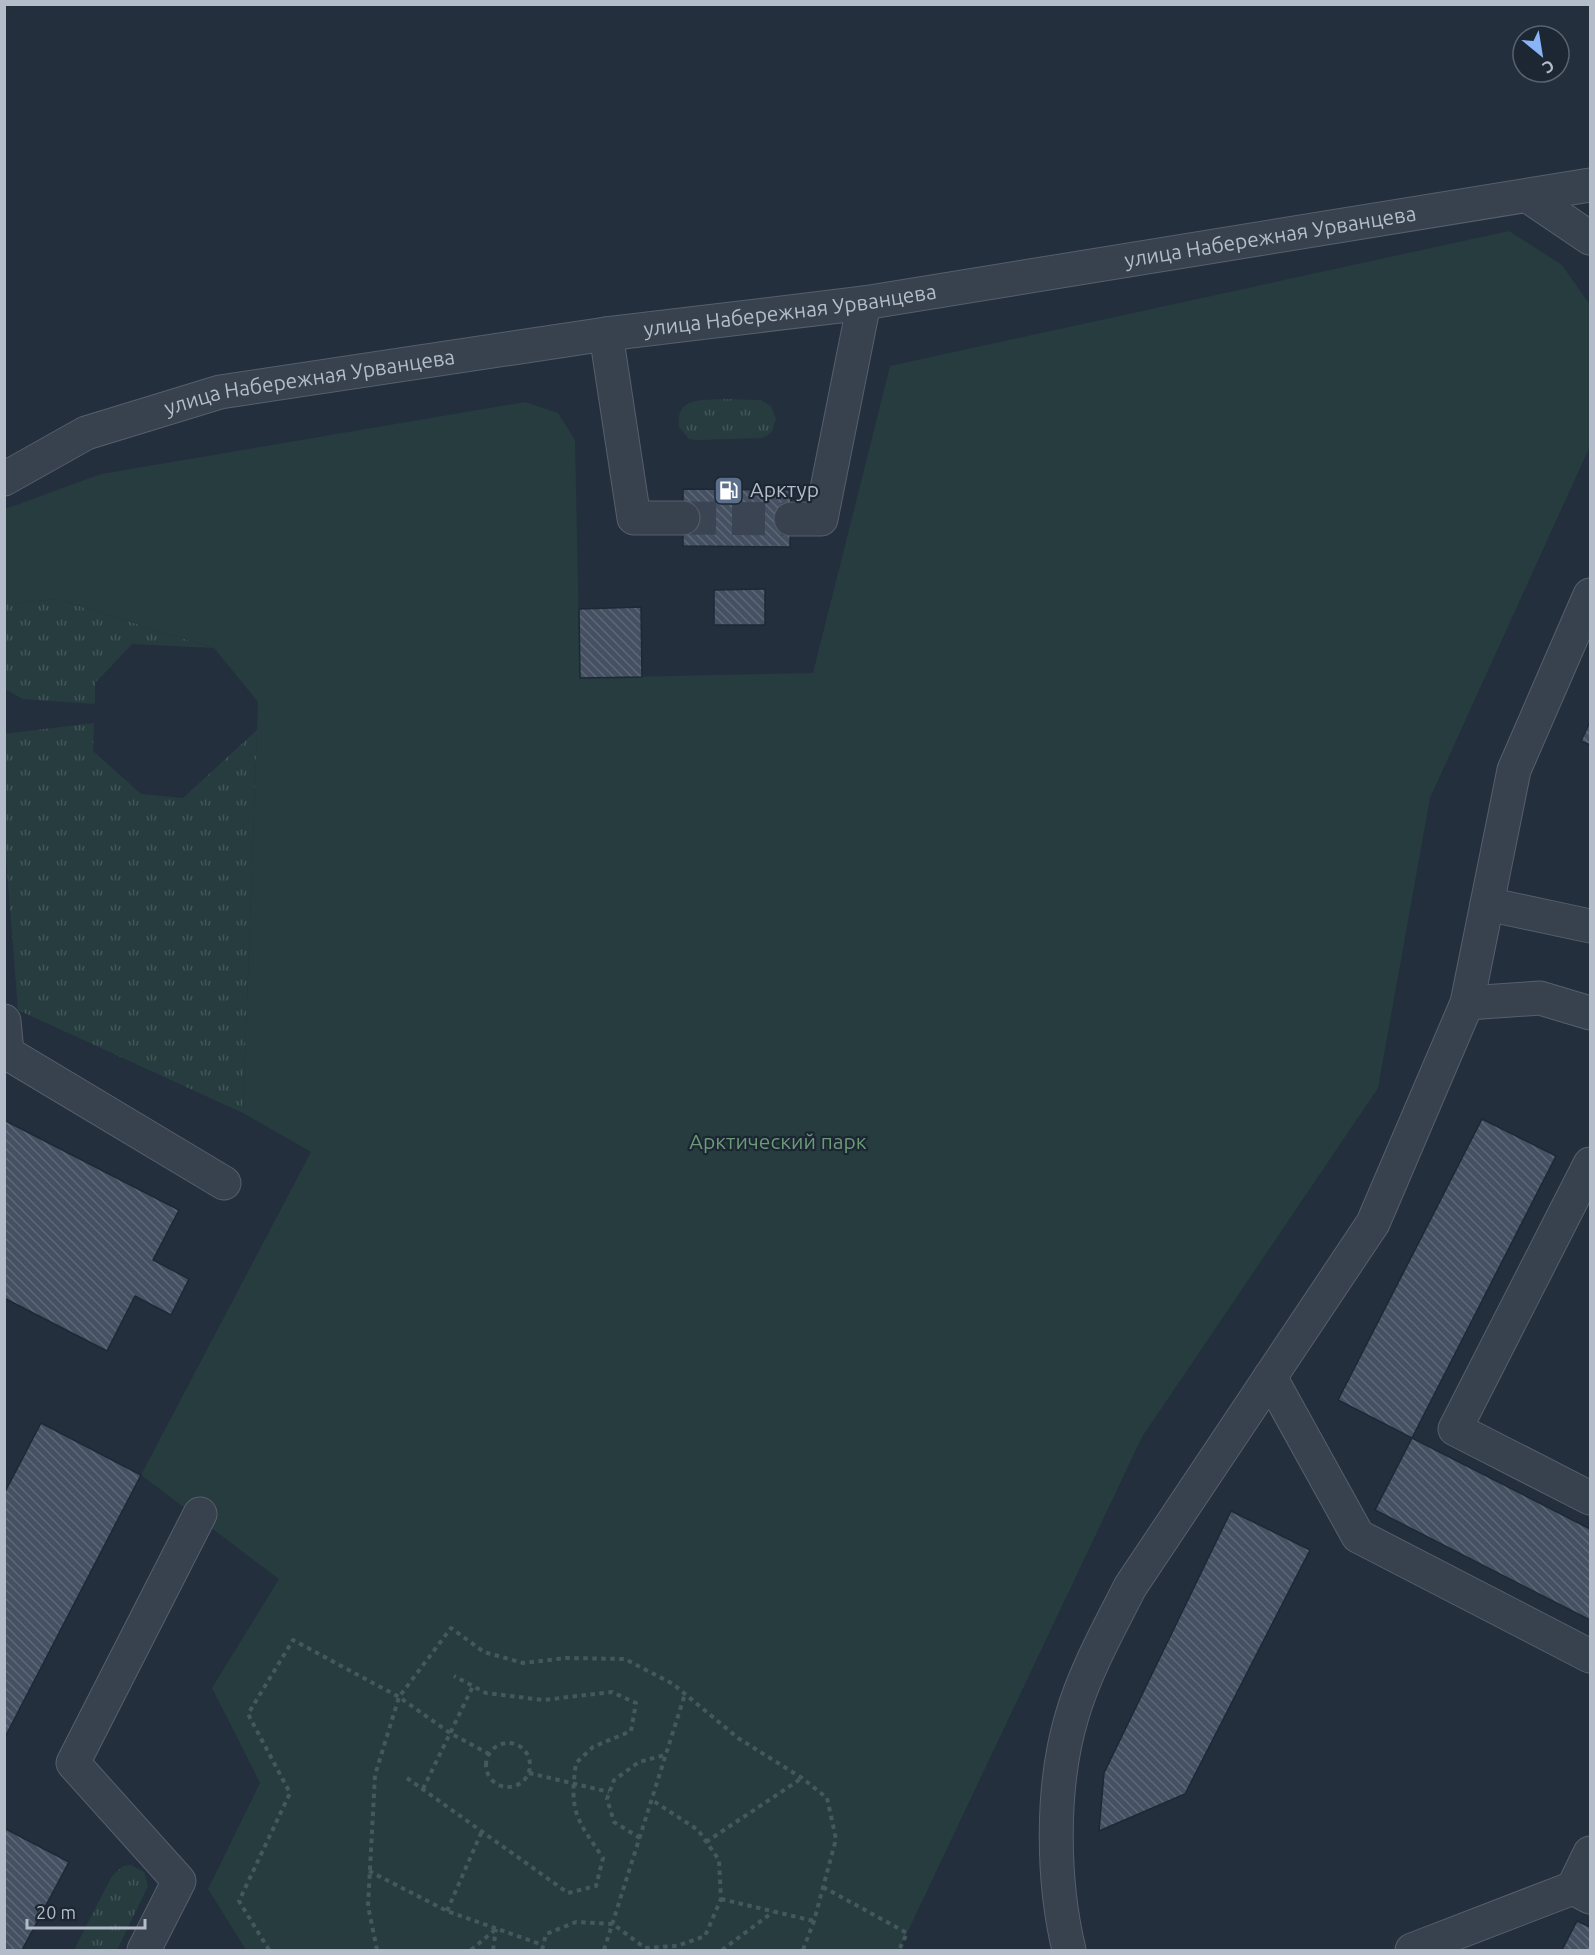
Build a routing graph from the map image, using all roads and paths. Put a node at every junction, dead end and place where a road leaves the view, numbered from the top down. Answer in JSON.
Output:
{"nodes":[{"id":1,"x":1590,"y":185,"type":"edge"},
{"id":2,"x":1528,"y":196,"type":"junction"},
{"id":3,"x":1590,"y":238,"type":"edge"},
{"id":4,"x":864,"y":303,"type":"junction"},
{"id":5,"x":606,"y":334,"type":"junction"},
{"id":6,"x":4,"y":478,"type":"edge"},
{"id":7,"x":683,"y":518,"type":"tunnel mouth"},
{"id":8,"x":790,"y":519,"type":"tunnel mouth"},
{"id":9,"x":1590,"y":595,"type":"edge"},
{"id":10,"x":1487,"y":904,"type":"junction"},
{"id":11,"x":1590,"y":926,"type":"edge"},
{"id":12,"x":1467,"y":1003,"type":"junction"},
{"id":13,"x":1590,"y":1013,"type":"edge"},
{"id":14,"x":4,"y":1021,"type":"edge"},
{"id":15,"x":1590,"y":1164,"type":"edge"},
{"id":16,"x":224,"y":1183,"type":"dead end"},
{"id":17,"x":1270,"y":1377,"type":"junction"},
{"id":18,"x":1590,"y":1498,"type":"edge"},
{"id":19,"x":200,"y":1514,"type":"dead end"},
{"id":20,"x":1590,"y":1656,"type":"edge"},
{"id":21,"x":453,"y":1676,"type":"dead end"},
{"id":22,"x":473,"y":1686,"type":"junction"},
{"id":23,"x":685,"y":1694,"type":"junction"},
{"id":24,"x":399,"y":1697,"type":"junction"},
{"id":25,"x":450,"y":1733,"type":"junction"},
{"id":26,"x":489,"y":1754,"type":"junction"},
{"id":27,"x":665,"y":1755,"type":"junction"},
{"id":28,"x":529,"y":1773,"type":"junction"},
{"id":29,"x":407,"y":1778,"type":"dead end"},
{"id":30,"x":802,"y":1778,"type":"junction"},
{"id":31,"x":573,"y":1784,"type":"junction"},
{"id":32,"x":423,"y":1789,"type":"junction"},
{"id":33,"x":609,"y":1792,"type":"junction"},
{"id":34,"x":652,"y":1800,"type":"junction"},
{"id":35,"x":482,"y":1831,"type":"junction"},
{"id":36,"x":640,"y":1838,"type":"junction"},
{"id":37,"x":706,"y":1842,"type":"junction"},
{"id":38,"x":1590,"y":1853,"type":"edge"},
{"id":39,"x":369,"y":1871,"type":"junction"},
{"id":40,"x":824,"y":1887,"type":"junction"},
{"id":41,"x":1582,"y":1892,"type":"edge"},
{"id":42,"x":721,"y":1899,"type":"junction"},
{"id":43,"x":447,"y":1911,"type":"junction"},
{"id":44,"x":774,"y":1912,"type":"junction"},
{"id":45,"x":814,"y":1921,"type":"junction"},
{"id":46,"x":613,"y":1924,"type":"junction"},
{"id":47,"x":496,"y":1929,"type":"junction"},
{"id":48,"x":543,"y":1948,"type":"edge"},
{"id":49,"x":679,"y":1948,"type":"edge"},
{"id":50,"x":144,"y":1950,"type":"edge"},
{"id":51,"x":269,"y":1950,"type":"edge"},
{"id":52,"x":377,"y":1950,"type":"edge"},
{"id":53,"x":471,"y":1950,"type":"edge"},
{"id":54,"x":493,"y":1950,"type":"edge"},
{"id":55,"x":604,"y":1950,"type":"edge"},
{"id":56,"x":723,"y":1950,"type":"edge"},
{"id":57,"x":803,"y":1950,"type":"edge"},
{"id":58,"x":899,"y":1950,"type":"edge"},
{"id":59,"x":1069,"y":1950,"type":"edge"},
{"id":60,"x":1412,"y":1950,"type":"edge"}],
"edges":[{"from":1,"to":2,"type":"street","name":"улица Набережная Урванцева"},
{"from":2,"to":3,"type":"street"},
{"from":2,"to":4,"type":"street","name":"улица Набережная Урванцева"},
{"from":4,"to":5,"type":"street","name":"улица Набережная Урванцева"},
{"from":4,"to":8,"type":"street"},
{"from":5,"to":6,"type":"street","name":"улица Набережная Урванцева"},
{"from":5,"to":7,"type":"street"},
{"from":9,"to":10,"type":"street"},
{"from":10,"to":11,"type":"street"},
{"from":10,"to":12,"type":"street"},
{"from":12,"to":13,"type":"street"},
{"from":12,"to":17,"type":"street"},
{"from":14,"to":16,"type":"street"},
{"from":15,"to":18,"type":"street"},
{"from":17,"to":20,"type":"street"},
{"from":17,"to":59,"type":"street"},
{"from":19,"to":50,"type":"street"},
{"from":21,"to":22,"type":"path"},
{"from":22,"to":25,"type":"path"},
{"from":22,"to":31,"type":"path"},
{"from":23,"to":24,"type":"path"},
{"from":23,"to":27,"type":"path"},
{"from":23,"to":30,"type":"path"},
{"from":24,"to":25,"type":"path"},
{"from":24,"to":39,"type":"path"},
{"from":24,"to":51,"type":"path"},
{"from":25,"to":26,"type":"path"},
{"from":25,"to":32,"type":"path"},
{"from":26,"to":28,"type":"path"},
{"from":26,"to":28,"type":"path"},
{"from":27,"to":33,"type":"path"},
{"from":27,"to":34,"type":"path"},
{"from":28,"to":31,"type":"path"},
{"from":29,"to":32,"type":"path"},
{"from":30,"to":37,"type":"path"},
{"from":30,"to":40,"type":"path"},
{"from":31,"to":33,"type":"path"},
{"from":31,"to":35,"type":"path"},
{"from":32,"to":35,"type":"path"},
{"from":33,"to":36,"type":"path"},
{"from":34,"to":36,"type":"path"},
{"from":34,"to":37,"type":"path"},
{"from":35,"to":43,"type":"path"},
{"from":36,"to":46,"type":"path"},
{"from":37,"to":42,"type":"path"},
{"from":38,"to":41,"type":"street"},
{"from":39,"to":43,"type":"path"},
{"from":39,"to":52,"type":"path"},
{"from":40,"to":45,"type":"path"},
{"from":40,"to":58,"type":"path"},
{"from":41,"to":60,"type":"street"},
{"from":42,"to":44,"type":"path"},
{"from":42,"to":49,"type":"path"},
{"from":43,"to":47,"type":"path"},
{"from":44,"to":45,"type":"path"},
{"from":44,"to":56,"type":"path"},
{"from":45,"to":57,"type":"path"},
{"from":46,"to":48,"type":"path"},
{"from":46,"to":49,"type":"path"},
{"from":46,"to":55,"type":"path"},
{"from":47,"to":48,"type":"path"},
{"from":47,"to":53,"type":"path"},
{"from":47,"to":54,"type":"path"}]}
